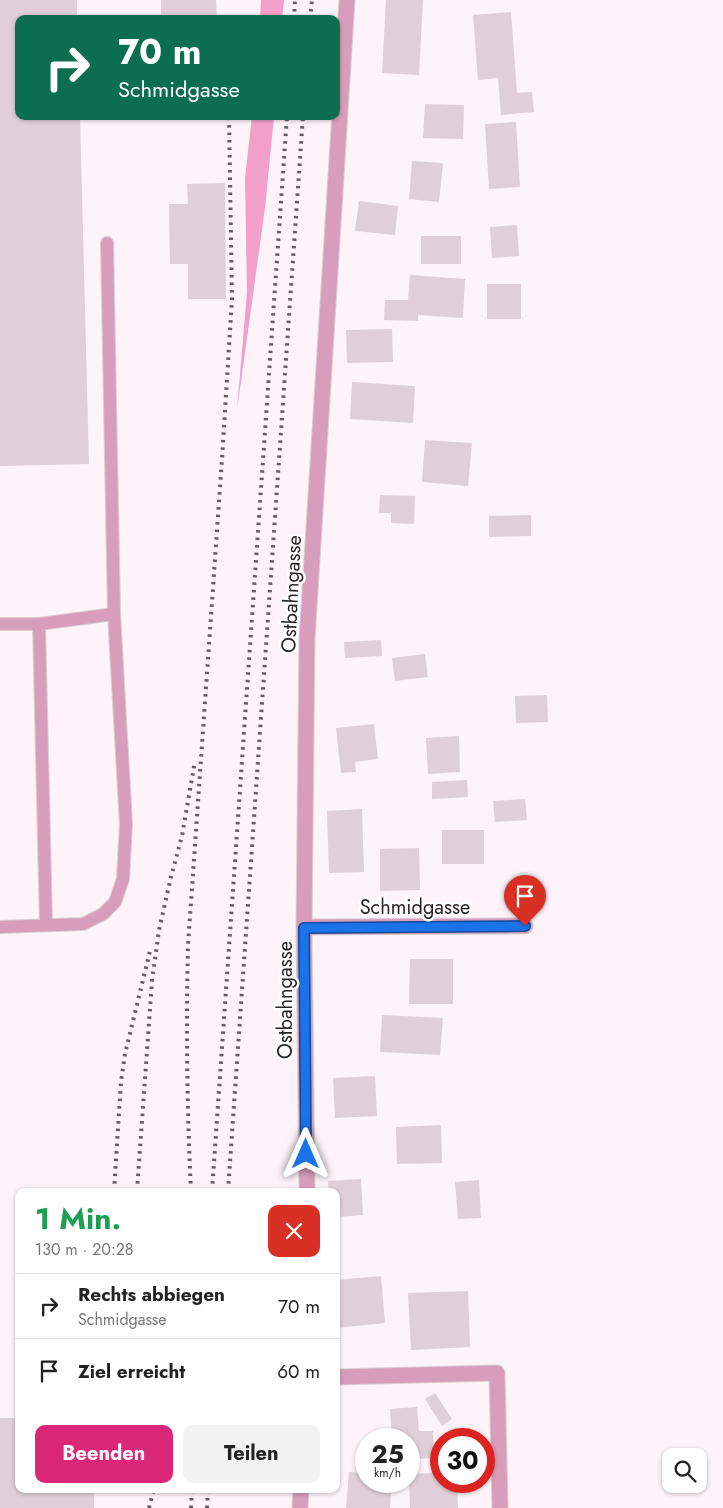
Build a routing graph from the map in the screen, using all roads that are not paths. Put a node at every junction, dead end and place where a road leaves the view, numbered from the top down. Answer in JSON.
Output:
{"nodes":[{"id":1,"x":347,"y":0,"type":"edge"},
{"id":2,"x":340,"y":112,"type":"edge"},
{"id":3,"x":339,"y":120,"type":"edge"},
{"id":4,"x":107,"y":243,"type":"dead end"},
{"id":5,"x":114,"y":614,"type":"junction"},
{"id":6,"x":0,"y":624,"type":"edge"},
{"id":7,"x":39,"y":624,"type":"junction"},
{"id":8,"x":46,"y":925,"type":"junction"},
{"id":9,"x":525,"y":926,"type":"dead end"},
{"id":10,"x":0,"y":927,"type":"edge"},
{"id":11,"x":304,"y":928,"type":"junction"},
{"id":12,"x":307,"y":1188,"type":"edge"},
{"id":13,"x":340,"y":1377,"type":"edge"},
{"id":14,"x":301,"y":1493,"type":"edge"},
{"id":15,"x":300,"y":1508,"type":"edge"},
{"id":16,"x":500,"y":1508,"type":"edge"}],
"edges":[{"from":1,"to":2,"type":"street","name":"Ostbahngasse"},
{"from":3,"to":11,"type":"street","name":"Ostbahngasse"},
{"from":4,"to":5,"type":"lane"},
{"from":5,"to":7,"type":"lane"},
{"from":5,"to":8,"type":"lane"},
{"from":6,"to":7,"type":"lane"},
{"from":7,"to":8,"type":"lane"},
{"from":8,"to":10,"type":"lane"},
{"from":9,"to":11,"type":"street","name":"Schmidgasse"},
{"from":11,"to":12,"type":"street","name":"Ostbahngasse"},
{"from":13,"to":16,"type":"street"},
{"from":14,"to":15,"type":"street"}]}
